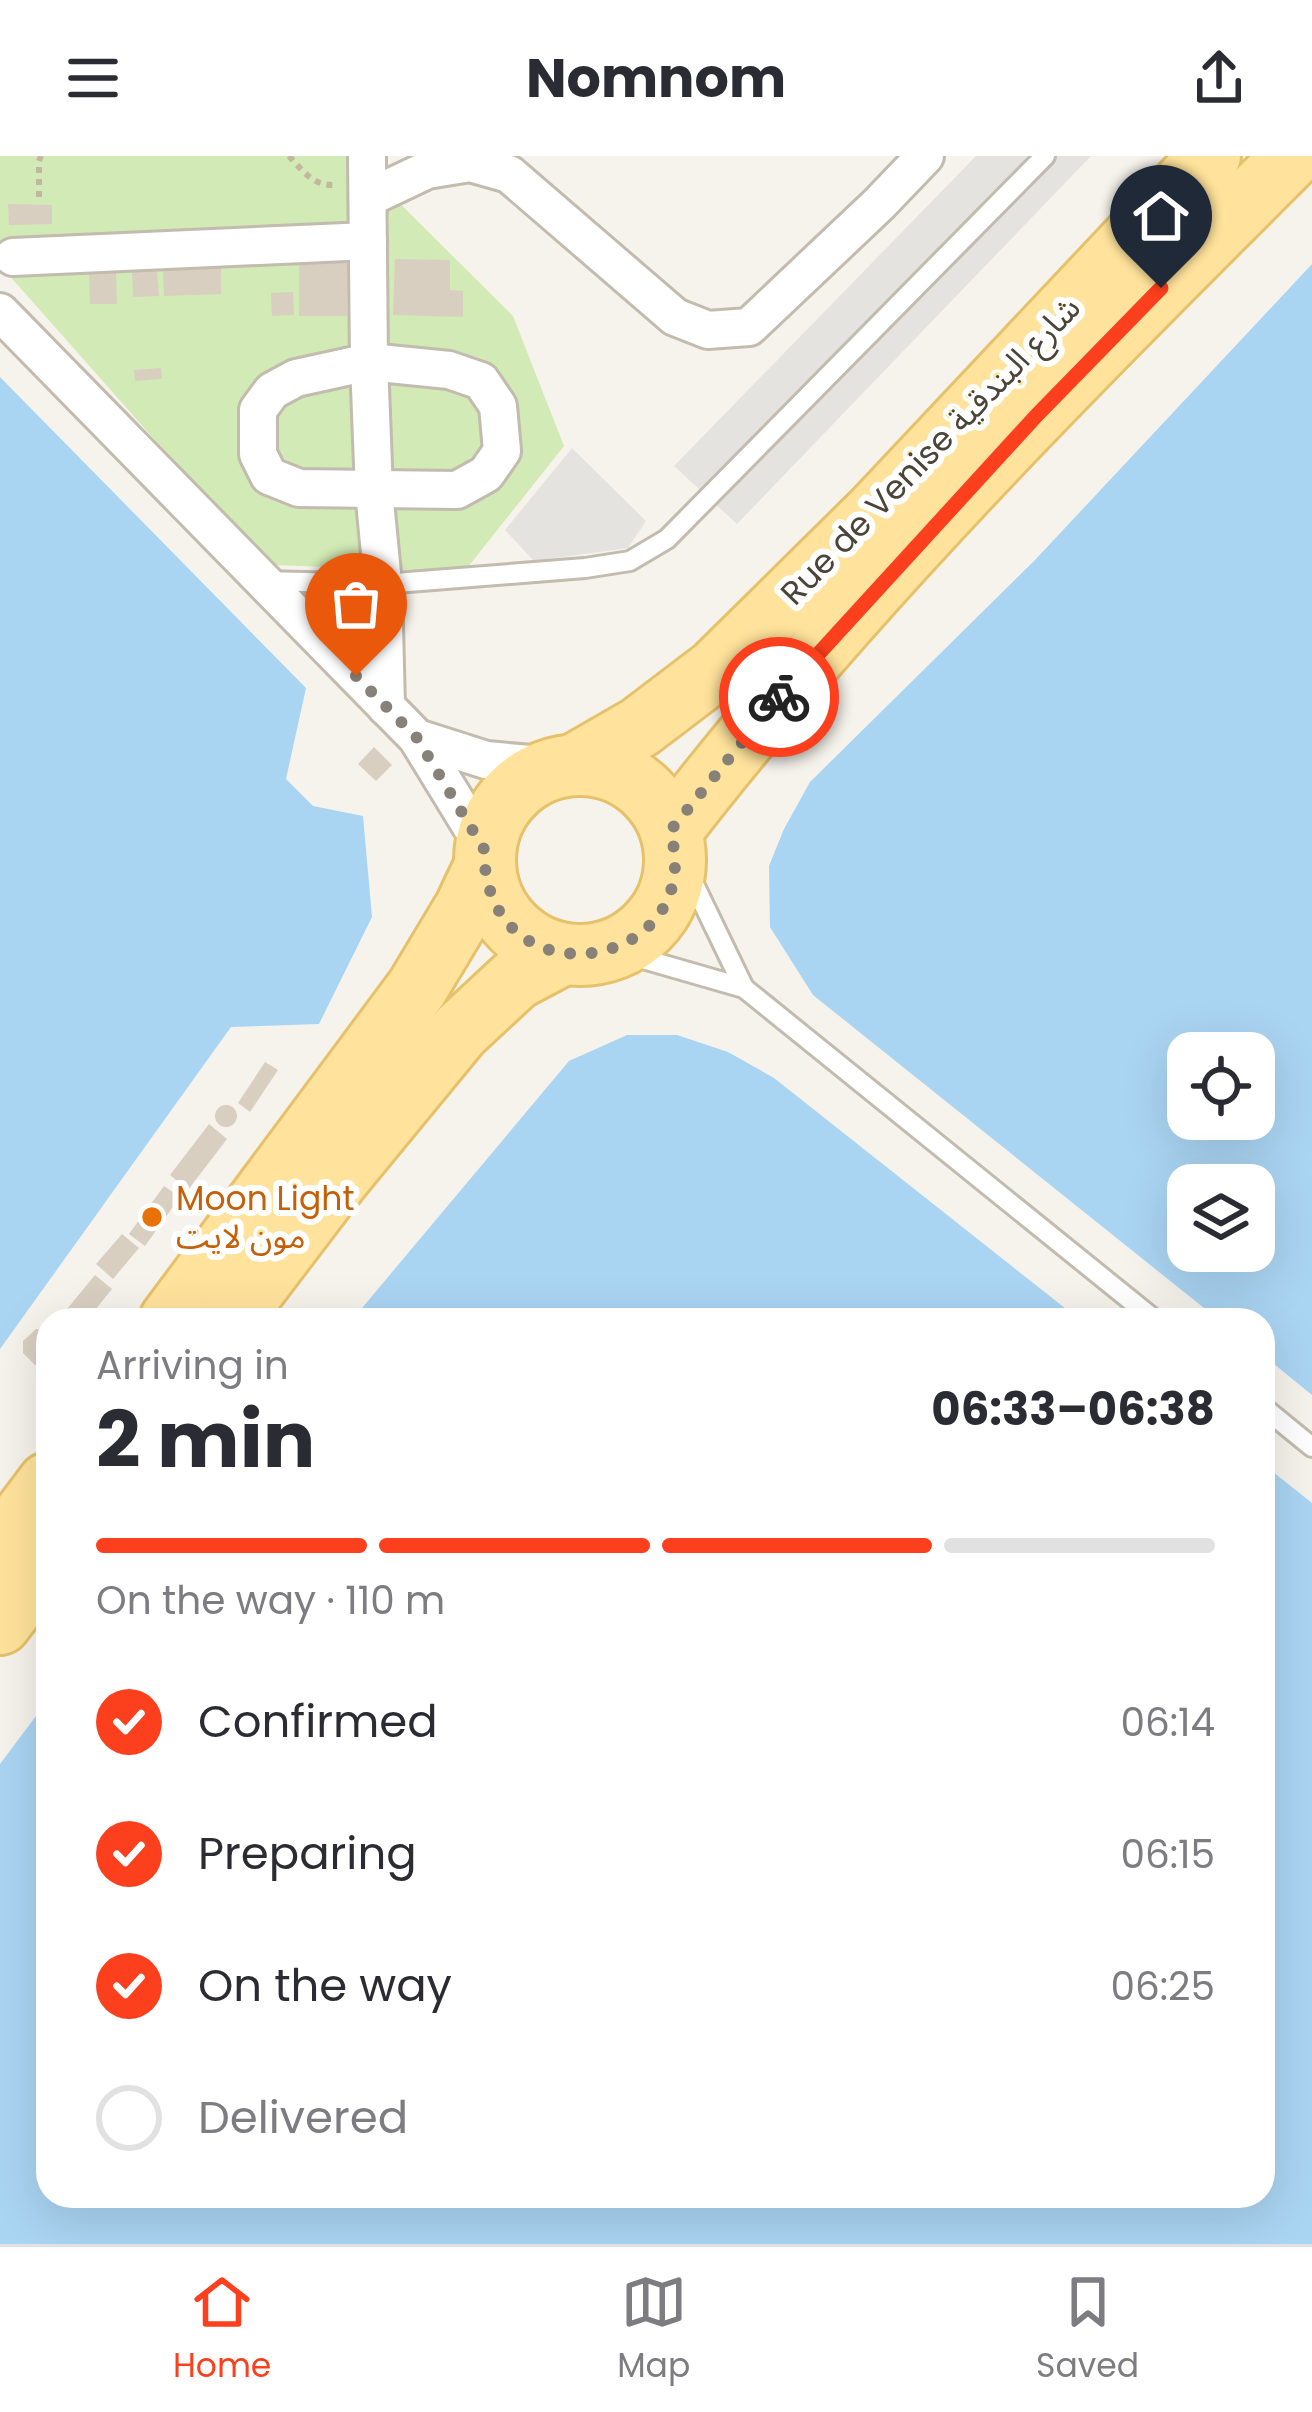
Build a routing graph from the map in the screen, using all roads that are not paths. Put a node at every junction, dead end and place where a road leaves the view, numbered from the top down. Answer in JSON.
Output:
{"nodes":[{"id":1,"x":925,"y":156,"type":"edge"},
{"id":2,"x":1046,"y":156,"type":"edge"},
{"id":3,"x":1210,"y":156,"type":"edge"},
{"id":4,"x":1293,"y":156,"type":"edge"},
{"id":5,"x":360,"y":178,"type":"edge"},
{"id":6,"x":368,"y":241,"type":"junction"},
{"id":7,"x":13,"y":256,"type":"dead end"},
{"id":8,"x":0,"y":312,"type":"edge"},
{"id":9,"x":369,"y":362,"type":"junction"},
{"id":10,"x":374,"y":491,"type":"junction"},
{"id":11,"x":264,"y":580,"type":"junction"},
{"id":12,"x":383,"y":584,"type":"junction"},
{"id":13,"x":386,"y":707,"type":"junction"},
{"id":14,"x":417,"y":738,"type":"junction"},
{"id":15,"x":569,"y":766,"type":"junction"},
{"id":16,"x":672,"y":837,"type":"junction"},
{"id":17,"x":484,"y":858,"type":"junction"},
{"id":18,"x":588,"y":952,"type":"junction"},
{"id":19,"x":745,"y":988,"type":"junction"},
{"id":20,"x":179,"y":1308,"type":"edge"},
{"id":21,"x":240,"y":1308,"type":"edge"},
{"id":22,"x":1140,"y":1308,"type":"edge"},
{"id":23,"x":1275,"y":1417,"type":"edge"},
{"id":24,"x":1312,"y":1447,"type":"edge"},
{"id":25,"x":36,"y":1499,"type":"edge"},
{"id":26,"x":0,"y":1547,"type":"edge"},
{"id":27,"x":36,"y":1577,"type":"edge"},
{"id":28,"x":0,"y":1624,"type":"edge"}],
"edges":[{"from":1,"to":5,"type":"street"},
{"from":2,"to":12,"type":"lane"},
{"from":3,"to":15,"type":"main road","name":"Rue de Venise شارع البندقية"},
{"from":4,"to":16,"type":"main road","name":"Rue de Venise شارع البندقية"},
{"from":5,"to":6,"type":"street"},
{"from":6,"to":7,"type":"street"},
{"from":6,"to":9,"type":"street"},
{"from":8,"to":11,"type":"street"},
{"from":9,"to":10,"type":"street"},
{"from":9,"to":10,"type":"street"},
{"from":9,"to":10,"type":"street"},
{"from":10,"to":12,"type":"street"},
{"from":11,"to":12,"type":"lane"},
{"from":11,"to":13,"type":"street"},
{"from":12,"to":13,"type":"street"},
{"from":13,"to":14,"type":"street"},
{"from":14,"to":15,"type":"street"},
{"from":14,"to":17,"type":"street"},
{"from":15,"to":16,"type":"main road"},
{"from":15,"to":17,"type":"main road"},
{"from":16,"to":18,"type":"main road"},
{"from":16,"to":19,"type":"lane"},
{"from":17,"to":18,"type":"main road"},
{"from":17,"to":20,"type":"main road"},
{"from":18,"to":19,"type":"lane"},
{"from":18,"to":21,"type":"main road"},
{"from":19,"to":22,"type":"lane"},
{"from":23,"to":24,"type":"lane"},
{"from":25,"to":26,"type":"main road"},
{"from":27,"to":28,"type":"main road"}]}
